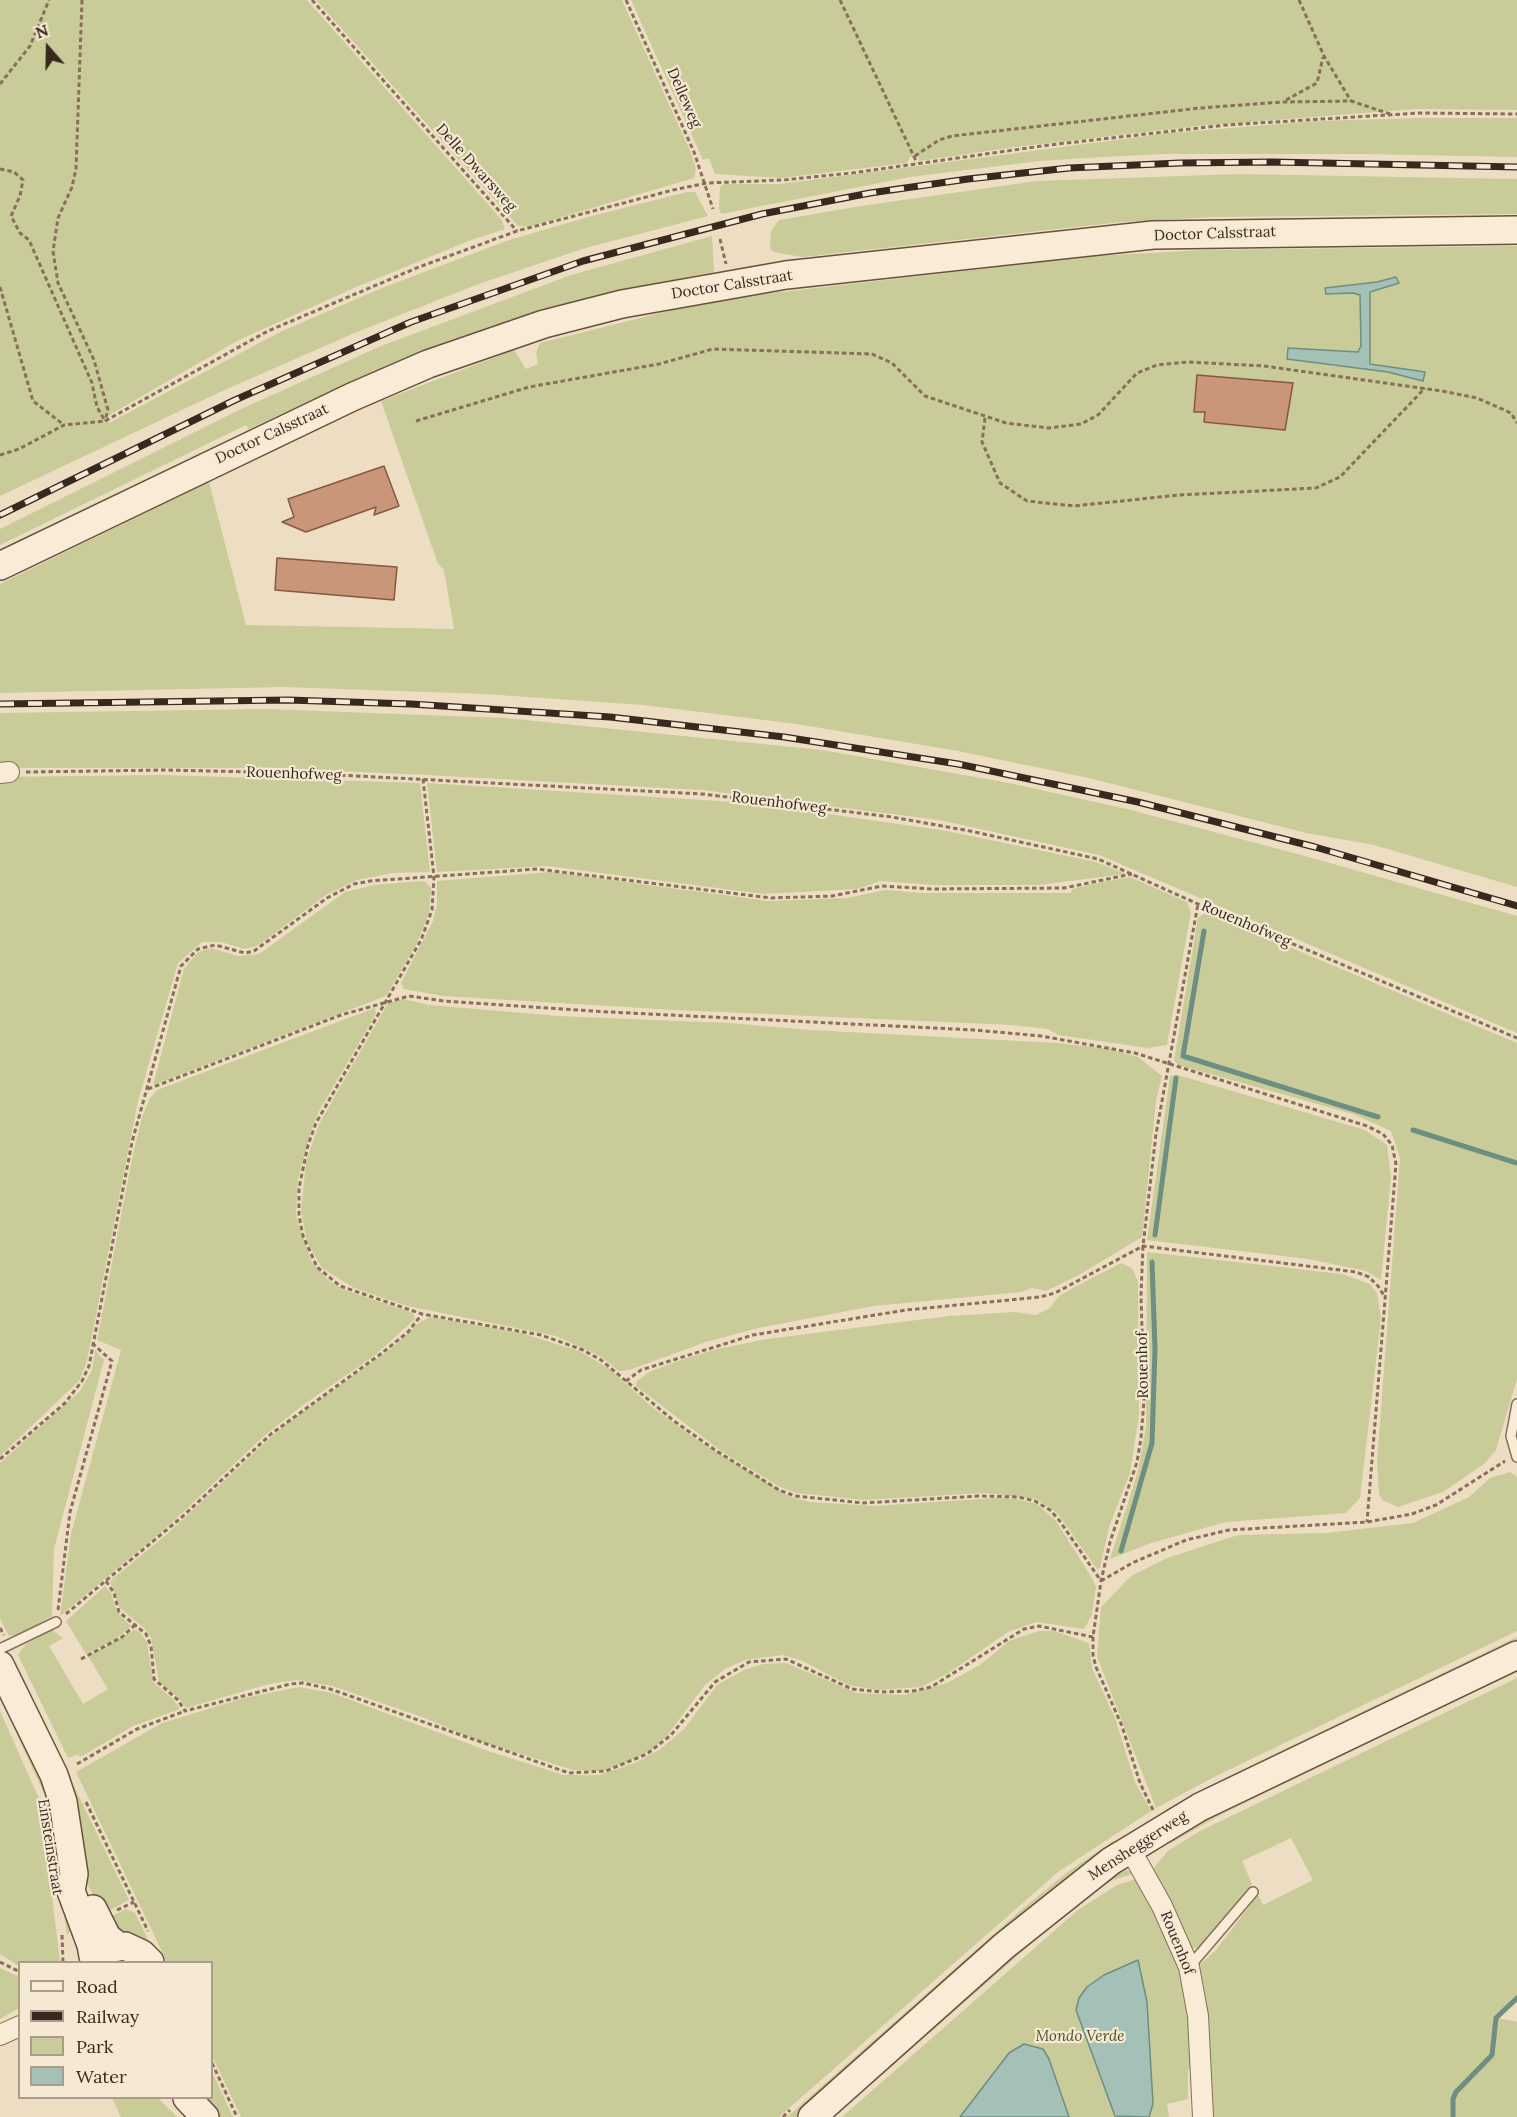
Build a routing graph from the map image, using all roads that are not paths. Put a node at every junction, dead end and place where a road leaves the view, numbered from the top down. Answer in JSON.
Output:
{"nodes":[{"id":1,"x":1517,"y":230,"type":"edge"},
{"id":2,"x":0,"y":566,"type":"edge"},
{"id":3,"x":1517,"y":1404,"type":"edge"},
{"id":4,"x":1516,"y":1456,"type":"edge"},
{"id":5,"x":56,"y":1621,"type":"road end"},
{"id":6,"x":0,"y":1649,"type":"edge"},
{"id":7,"x":1517,"y":1655,"type":"edge"},
{"id":8,"x":0,"y":1665,"type":"edge"},
{"id":9,"x":1130,"y":1849,"type":"junction"},
{"id":10,"x":1253,"y":1892,"type":"dead end"},
{"id":11,"x":99,"y":1954,"type":"edge"},
{"id":12,"x":149,"y":1961,"type":"edge"},
{"id":13,"x":1189,"y":1968,"type":"junction"},
{"id":14,"x":18,"y":2027,"type":"edge"},
{"id":15,"x":0,"y":2035,"type":"edge"},
{"id":16,"x":189,"y":2099,"type":"edge"},
{"id":17,"x":205,"y":2117,"type":"edge"},
{"id":18,"x":812,"y":2117,"type":"edge"},
{"id":19,"x":1203,"y":2117,"type":"edge"}],
"edges":[{"from":1,"to":2,"type":"street","name":"Doctor Calsstraat"},
{"from":3,"to":4,"type":"lane"},
{"from":5,"to":6,"type":"lane"},
{"from":7,"to":9,"type":"street","name":"Mensheggerweg"},
{"from":8,"to":11,"type":"street","name":"Einsteinstraat"},
{"from":9,"to":13,"type":"street","name":"Rouenhof"},
{"from":9,"to":18,"type":"street","name":"Mensheggerweg"},
{"from":10,"to":13,"type":"lane"},
{"from":11,"to":12,"type":"street"},
{"from":13,"to":19,"type":"street","name":"Rouenhof"},
{"from":14,"to":15,"type":"street"},
{"from":16,"to":17,"type":"street"}]}
